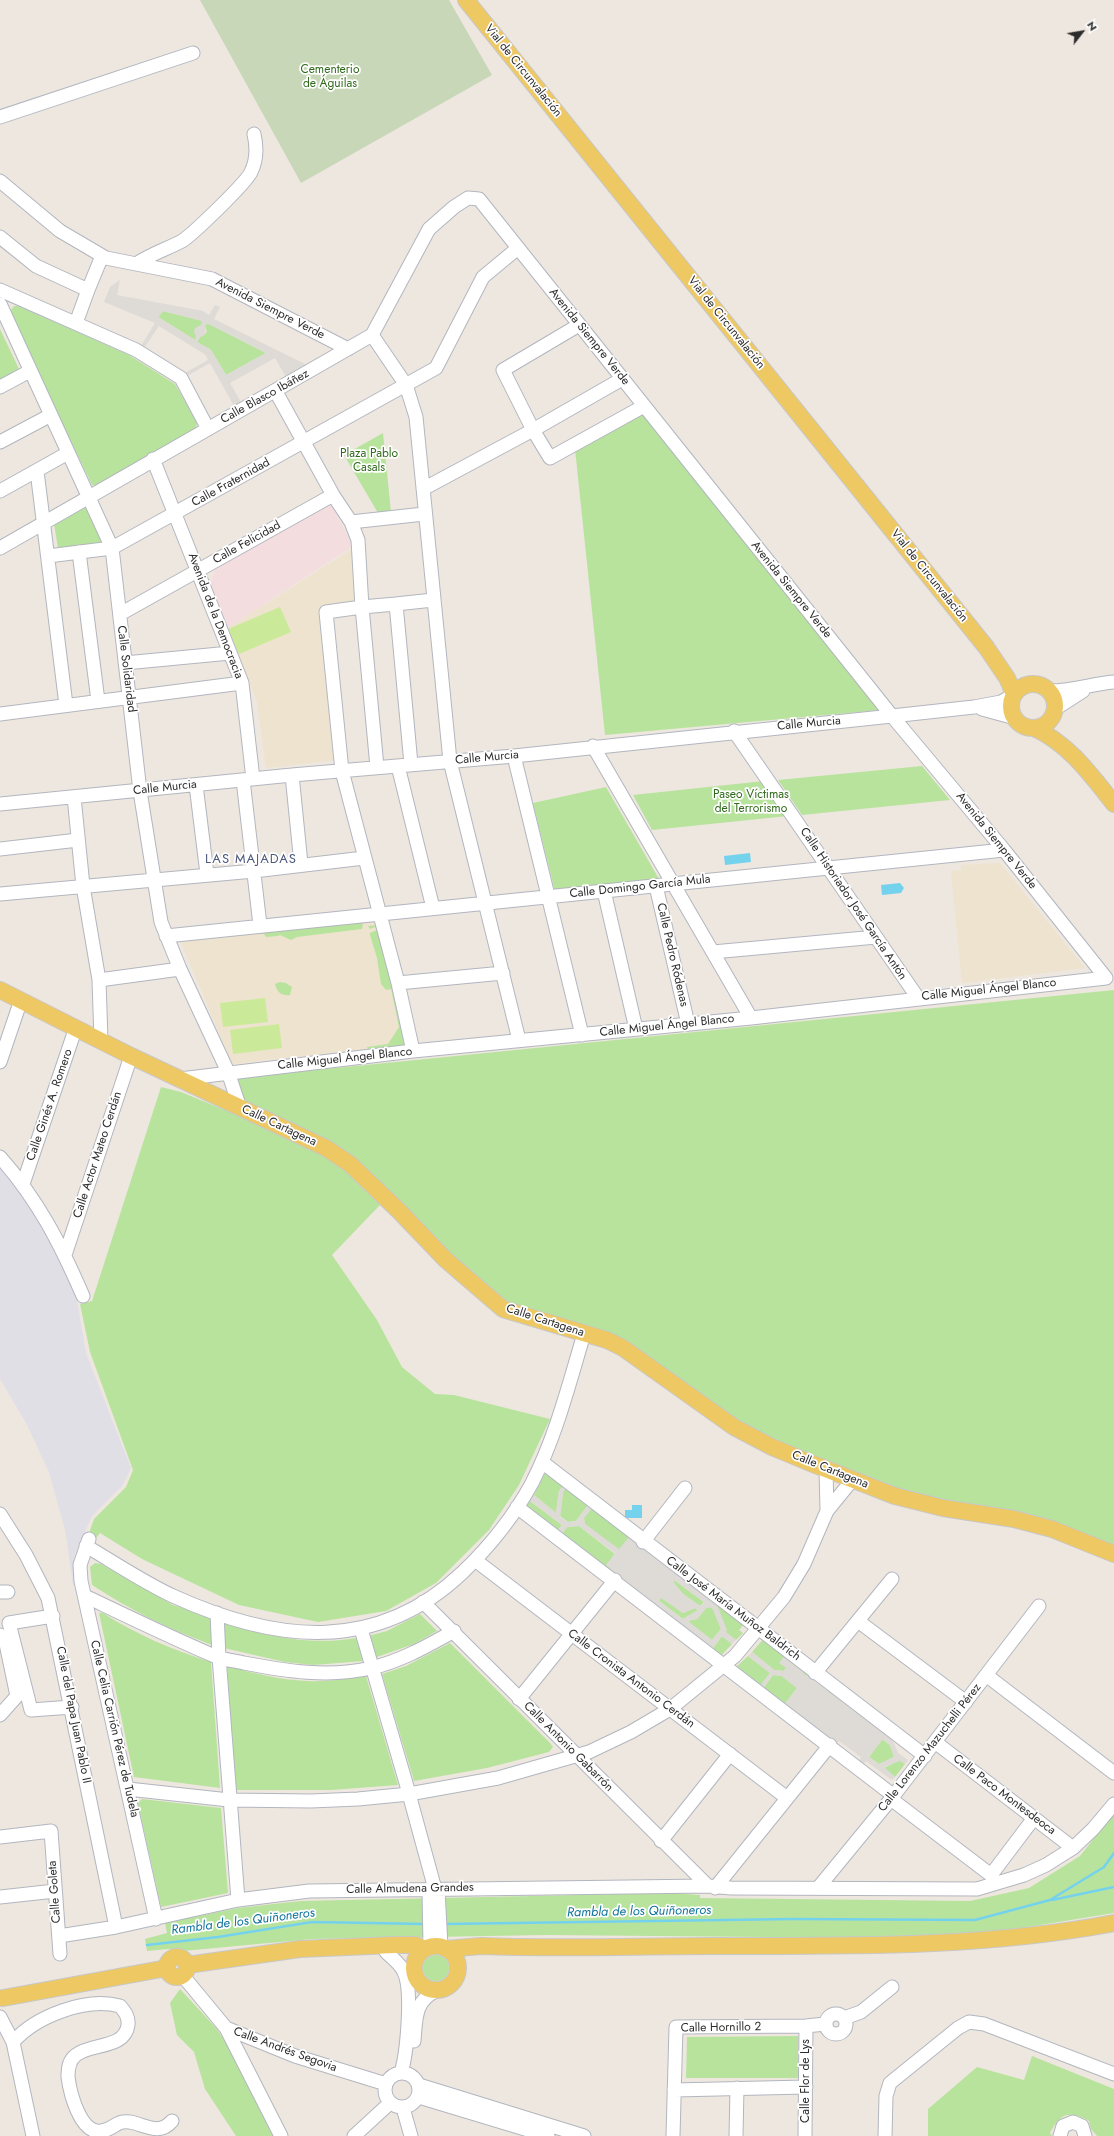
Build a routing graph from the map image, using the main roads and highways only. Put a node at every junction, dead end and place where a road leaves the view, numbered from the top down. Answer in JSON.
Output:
{"nodes":[{"id":1,"x":466,"y":0,"type":"edge"},
{"id":2,"x":986,"y":647,"type":"junction"},
{"id":3,"x":1030,"y":684,"type":"junction"},
{"id":4,"x":1014,"y":695,"type":"junction"},
{"id":5,"x":1055,"y":710,"type":"junction"},
{"id":6,"x":1034,"y":728,"type":"junction"},
{"id":7,"x":1075,"y":757,"type":"junction"},
{"id":8,"x":1114,"y":804,"type":"edge"},
{"id":9,"x":0,"y":990,"type":"edge"},
{"id":10,"x":1114,"y":1554,"type":"edge"},
{"id":11,"x":1114,"y":1923,"type":"edge"},
{"id":12,"x":345,"y":1947,"type":"junction"},
{"id":13,"x":498,"y":1947,"type":"junction"},
{"id":14,"x":435,"y":1948,"type":"junction"},
{"id":15,"x":414,"y":1969,"type":"junction"},
{"id":16,"x":458,"y":1970,"type":"junction"},
{"id":17,"x":1,"y":2000,"type":"edge"}],
"edges":[{"from":1,"to":2,"type":"main road","name":"Vial de Circunvalación"},
{"from":2,"to":3,"type":"main road","name":"Vial de Circunvalación"},
{"from":2,"to":4,"type":"main road","name":"Vial de Circunvalación"},
{"from":3,"to":4,"type":"main road"},
{"from":3,"to":5,"type":"main road"},
{"from":4,"to":6,"type":"main road"},
{"from":5,"to":6,"type":"main road"},
{"from":5,"to":7,"type":"main road"},
{"from":6,"to":7,"type":"main road"},
{"from":7,"to":8,"type":"main road"},
{"from":9,"to":10,"type":"main road","name":"Calle Cartagena"},
{"from":11,"to":13,"type":"main road"},
{"from":12,"to":14,"type":"main road"},
{"from":12,"to":15,"type":"main road"},
{"from":12,"to":17,"type":"main road"},
{"from":13,"to":14,"type":"main road"},
{"from":13,"to":16,"type":"main road"},
{"from":14,"to":15,"type":"main road"},
{"from":14,"to":16,"type":"main road"},
{"from":15,"to":16,"type":"main road"}]}
